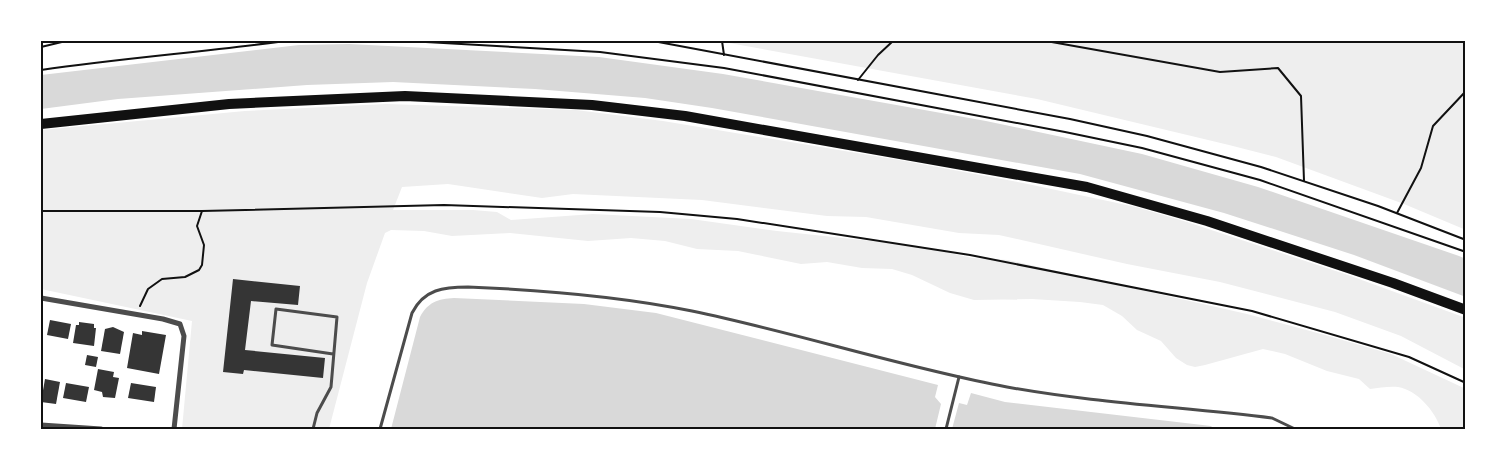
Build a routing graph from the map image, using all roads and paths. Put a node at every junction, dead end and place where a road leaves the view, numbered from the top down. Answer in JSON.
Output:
{"nodes":[{"id":1,"x":66,"y":41,"type":"edge"},
{"id":2,"x":285,"y":41,"type":"edge"},
{"id":3,"x":408,"y":41,"type":"edge"},
{"id":4,"x":653,"y":41,"type":"edge"},
{"id":5,"x":722,"y":41,"type":"edge"},
{"id":6,"x":894,"y":41,"type":"edge"},
{"id":7,"x":1046,"y":41,"type":"edge"},
{"id":8,"x":41,"y":47,"type":"edge"},
{"id":9,"x":724,"y":55,"type":"junction"},
{"id":10,"x":41,"y":70,"type":"edge"},
{"id":11,"x":858,"y":80,"type":"junction"},
{"id":12,"x":1466,"y":91,"type":"edge"},
{"id":13,"x":41,"y":124,"type":"edge"},
{"id":14,"x":1304,"y":181,"type":"junction"},
{"id":15,"x":41,"y":211,"type":"edge"},
{"id":16,"x":202,"y":211,"type":"junction"},
{"id":17,"x":1396,"y":214,"type":"junction"},
{"id":18,"x":1466,"y":240,"type":"edge"},
{"id":19,"x":1466,"y":252,"type":"edge"},
{"id":20,"x":41,"y":298,"type":"edge"},
{"id":21,"x":1466,"y":310,"type":"edge"},
{"id":22,"x":136,"y":314,"type":"junction"},
{"id":23,"x":333,"y":354,"type":"junction"},
{"id":24,"x":959,"y":377,"type":"junction"},
{"id":25,"x":1466,"y":383,"type":"edge"},
{"id":26,"x":41,"y":425,"type":"edge"},
{"id":27,"x":94,"y":428,"type":"edge"},
{"id":28,"x":102,"y":429,"type":"edge"},
{"id":29,"x":174,"y":429,"type":"edge"},
{"id":30,"x":313,"y":429,"type":"edge"},
{"id":31,"x":380,"y":429,"type":"edge"},
{"id":32,"x":946,"y":429,"type":"edge"},
{"id":33,"x":1295,"y":429,"type":"edge"}],
"edges":[{"from":1,"to":8,"type":"path"},
{"from":2,"to":10,"type":"path"},
{"from":3,"to":19,"type":"path"},
{"from":4,"to":9,"type":"path"},
{"from":5,"to":9,"type":"path"},
{"from":6,"to":11,"type":"path"},
{"from":7,"to":14,"type":"path"},
{"from":9,"to":11,"type":"path"},
{"from":11,"to":14,"type":"path"},
{"from":12,"to":17,"type":"path"},
{"from":13,"to":21,"type":"highway"},
{"from":14,"to":17,"type":"path"},
{"from":15,"to":16,"type":"path"},
{"from":16,"to":22,"type":"path"},
{"from":16,"to":25,"type":"path"},
{"from":17,"to":18,"type":"path"},
{"from":20,"to":22,"type":"street"},
{"from":22,"to":29,"type":"street"},
{"from":23,"to":23,"type":"lane"},
{"from":23,"to":30,"type":"lane"},
{"from":24,"to":31,"type":"lane"},
{"from":24,"to":32,"type":"lane"},
{"from":24,"to":33,"type":"lane"},
{"from":26,"to":27,"type":"street"},
{"from":27,"to":28,"type":"street"}]}
